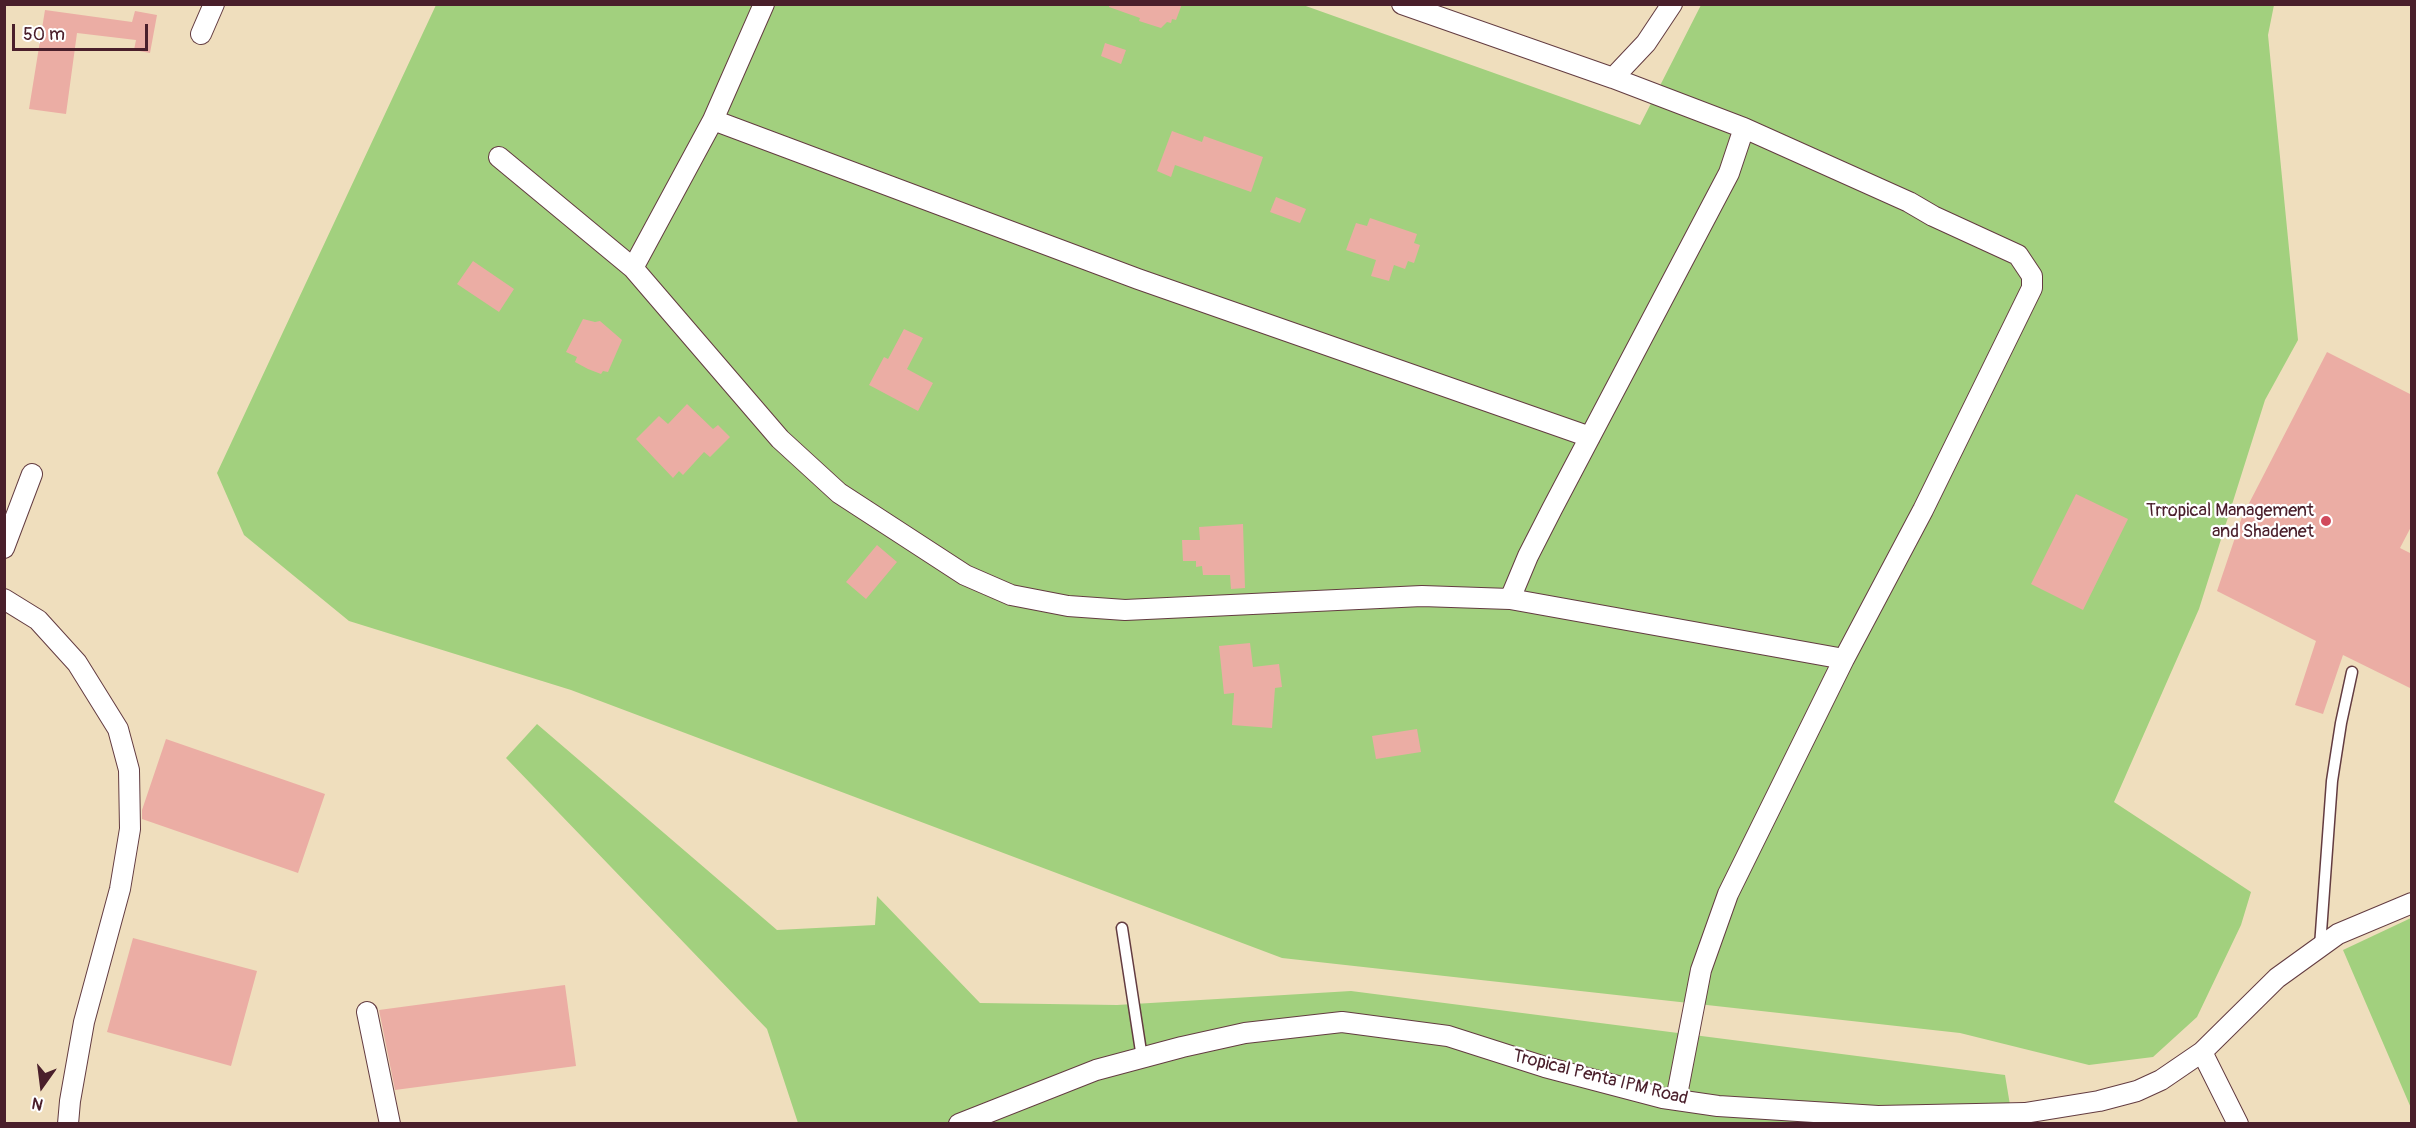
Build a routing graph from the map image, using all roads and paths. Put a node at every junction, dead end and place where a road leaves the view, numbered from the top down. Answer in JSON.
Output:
{"nodes":[{"id":1,"x":214,"y":4,"type":"edge"},
{"id":2,"x":764,"y":4,"type":"edge"},
{"id":3,"x":1402,"y":4,"type":"edge"},
{"id":4,"x":1671,"y":4,"type":"edge"},
{"id":5,"x":201,"y":34,"type":"dead end"},
{"id":6,"x":1613,"y":78,"type":"junction"},
{"id":7,"x":713,"y":120,"type":"junction"},
{"id":8,"x":1744,"y":128,"type":"junction"},
{"id":9,"x":499,"y":157,"type":"dead end"},
{"id":10,"x":633,"y":268,"type":"junction"},
{"id":11,"x":1590,"y":437,"type":"junction"},
{"id":12,"x":32,"y":474,"type":"dead end"},
{"id":13,"x":4,"y":548,"type":"edge"},
{"id":14,"x":4,"y":599,"type":"edge"},
{"id":15,"x":1510,"y":599,"type":"junction"},
{"id":16,"x":1844,"y":659,"type":"junction"},
{"id":17,"x":2352,"y":672,"type":"dead end"},
{"id":18,"x":2412,"y":903,"type":"edge"},
{"id":19,"x":1122,"y":928,"type":"dead end"},
{"id":20,"x":2320,"y":946,"type":"junction"},
{"id":21,"x":367,"y":1012,"type":"dead end"},
{"id":22,"x":2202,"y":1052,"type":"junction"},
{"id":23,"x":1142,"y":1058,"type":"junction"},
{"id":24,"x":1676,"y":1100,"type":"junction"},
{"id":25,"x":1966,"y":1119,"type":"edge"},
{"id":26,"x":68,"y":1124,"type":"edge"},
{"id":27,"x":390,"y":1124,"type":"edge"},
{"id":28,"x":959,"y":1124,"type":"edge"},
{"id":29,"x":2238,"y":1124,"type":"edge"}],
"edges":[{"from":1,"to":5,"type":"street"},
{"from":2,"to":7,"type":"street"},
{"from":3,"to":6,"type":"street"},
{"from":4,"to":6,"type":"street"},
{"from":6,"to":8,"type":"street"},
{"from":7,"to":10,"type":"street"},
{"from":7,"to":11,"type":"street"},
{"from":8,"to":11,"type":"street"},
{"from":8,"to":16,"type":"street"},
{"from":9,"to":10,"type":"street"},
{"from":10,"to":15,"type":"street"},
{"from":11,"to":15,"type":"street"},
{"from":12,"to":13,"type":"street"},
{"from":14,"to":26,"type":"street"},
{"from":15,"to":16,"type":"street"},
{"from":16,"to":24,"type":"street"},
{"from":17,"to":20,"type":"lane"},
{"from":18,"to":20,"type":"street","name":"Tropical Penta IPM Road"},
{"from":19,"to":23,"type":"lane"},
{"from":20,"to":22,"type":"street","name":"Tropical Penta IPM Road"},
{"from":21,"to":27,"type":"street"},
{"from":22,"to":25,"type":"street","name":"Tropical Penta IPM Road"},
{"from":22,"to":29,"type":"street"},
{"from":23,"to":24,"type":"street","name":"Tropical Penta IPM Road"},
{"from":23,"to":28,"type":"street","name":"Tropical Penta IPM Road"},
{"from":24,"to":25,"type":"street","name":"Tropical Penta IPM Road"}]}
